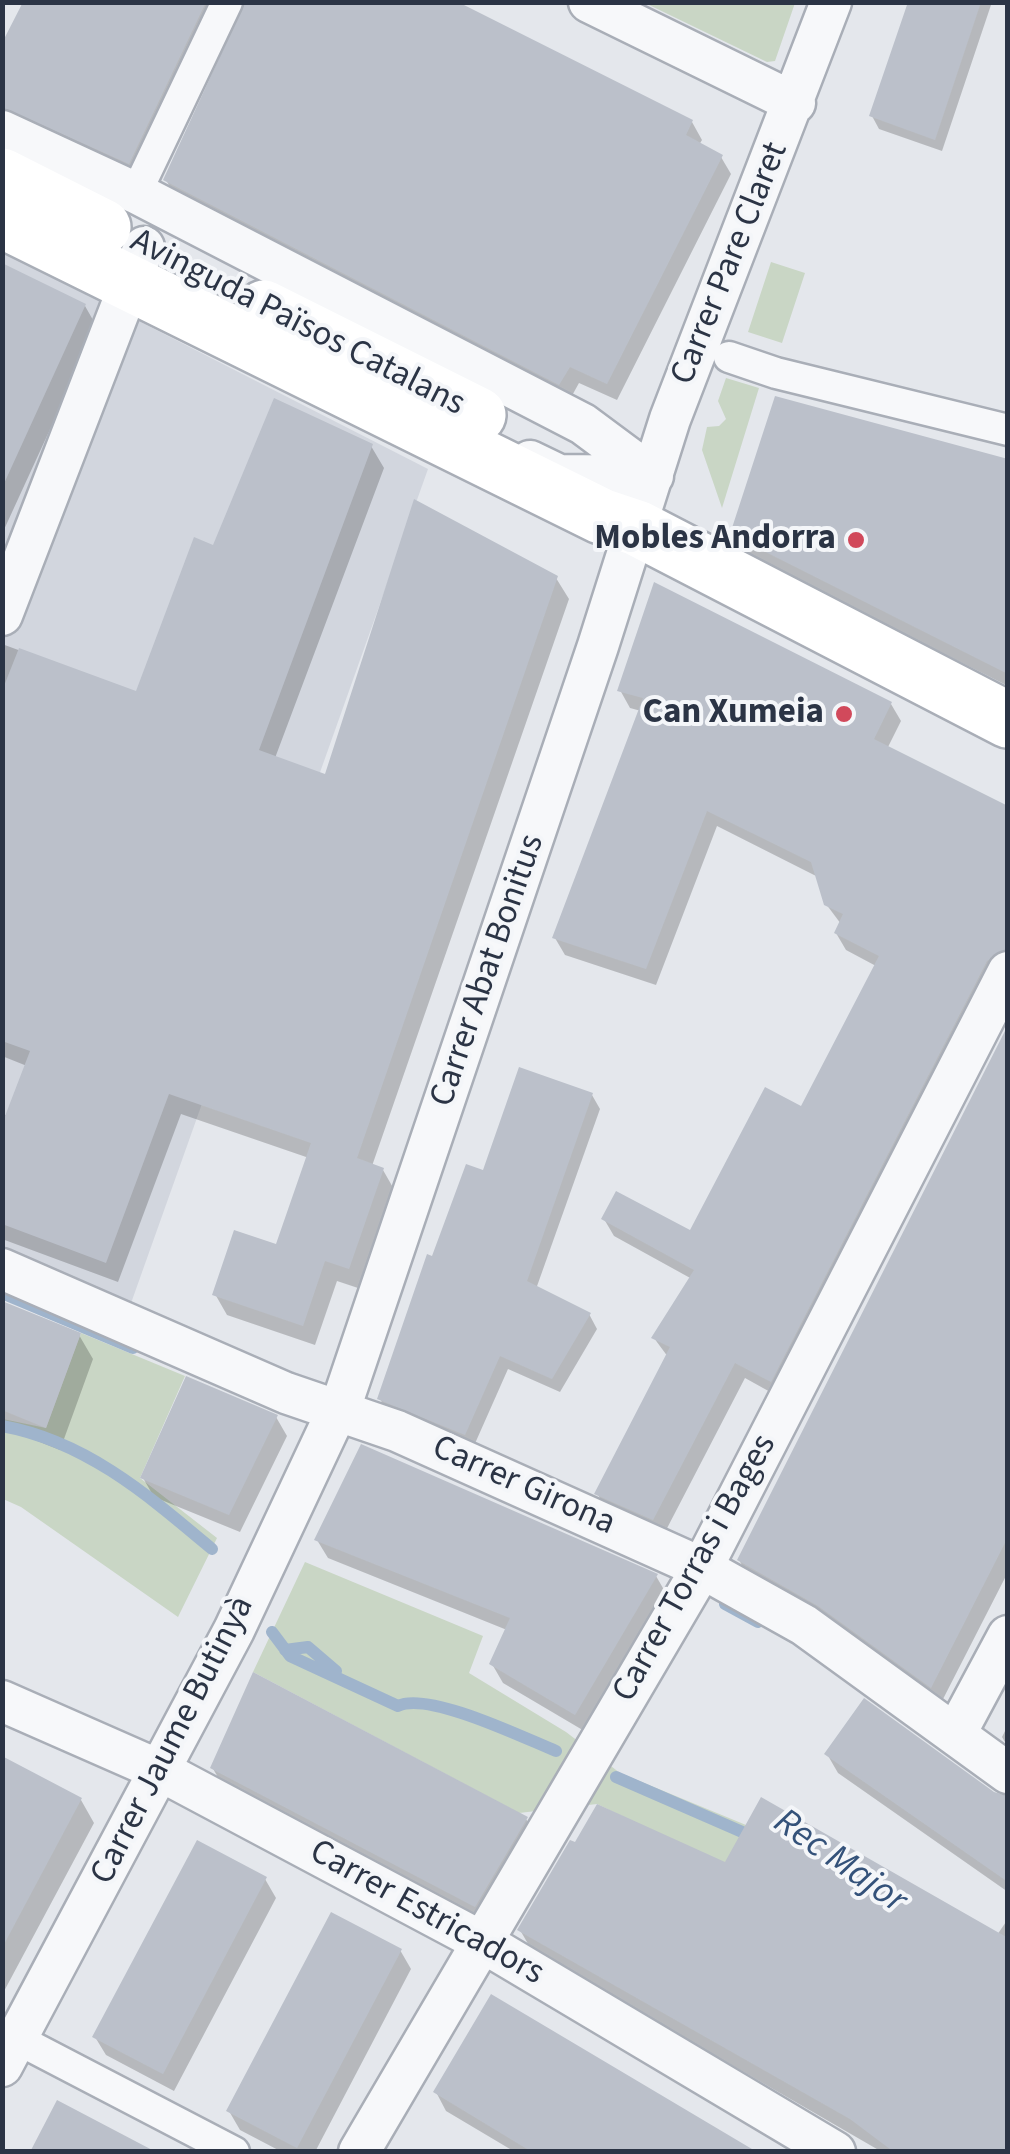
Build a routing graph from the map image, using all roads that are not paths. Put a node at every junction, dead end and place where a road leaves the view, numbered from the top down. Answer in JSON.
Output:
{"nodes":[{"id":1,"x":227,"y":2,"type":"edge"},
{"id":2,"x":589,"y":2,"type":"edge"},
{"id":3,"x":831,"y":2,"type":"edge"},
{"id":4,"x":795,"y":103,"type":"junction"},
{"id":5,"x":2,"y":130,"type":"edge"},
{"id":6,"x":2,"y":176,"type":"edge"},
{"id":7,"x":136,"y":193,"type":"junction"},
{"id":8,"x":2,"y":220,"type":"edge"},
{"id":9,"x":137,"y":264,"type":"junction"},
{"id":10,"x":728,"y":357,"type":"dead end"},
{"id":11,"x":285,"y":361,"type":"junction"},
{"id":12,"x":1008,"y":430,"type":"edge"},
{"id":13,"x":586,"y":450,"type":"junction"},
{"id":14,"x":653,"y":476,"type":"junction"},
{"id":15,"x":637,"y":528,"type":"junction"},
{"id":16,"x":2,"y":615,"type":"edge"},
{"id":17,"x":1008,"y":720,"type":"edge"},
{"id":18,"x":1008,"y":972,"type":"edge"},
{"id":19,"x":2,"y":1268,"type":"edge"},
{"id":20,"x":335,"y":1411,"type":"junction"},
{"id":21,"x":702,"y":1568,"type":"junction"},
{"id":22,"x":1008,"y":1636,"type":"edge"},
{"id":23,"x":2,"y":1701,"type":"edge"},
{"id":24,"x":956,"y":1733,"type":"junction"},
{"id":25,"x":161,"y":1771,"type":"junction"},
{"id":26,"x":1008,"y":1773,"type":"edge"},
{"id":27,"x":484,"y":1943,"type":"junction"},
{"id":28,"x":10,"y":2052,"type":"edge"},
{"id":29,"x":234,"y":2152,"type":"edge"},
{"id":30,"x":359,"y":2152,"type":"edge"},
{"id":31,"x":835,"y":2152,"type":"edge"}],
"edges":[{"from":1,"to":7,"type":"street"},
{"from":2,"to":4,"type":"street"},
{"from":3,"to":4,"type":"street","name":"Carrer Pare Claret"},
{"from":4,"to":14,"type":"street","name":"Carrer Pare Claret"},
{"from":5,"to":7,"type":"street"},
{"from":6,"to":9,"type":"main road","name":"Avinguda Països Catalans"},
{"from":7,"to":13,"type":"street"},
{"from":8,"to":9,"type":"main road","name":"Avinguda Països Catalans"},
{"from":9,"to":11,"type":"main road","name":"Avinguda Països Catalans"},
{"from":9,"to":13,"type":"main road","name":"Avinguda Països Catalans"},
{"from":9,"to":16,"type":"street"},
{"from":10,"to":12,"type":"street"},
{"from":11,"to":13,"type":"street","name":"Avinguda Països Catalans"},
{"from":11,"to":15,"type":"main road","name":"Avinguda Països Catalans"},
{"from":13,"to":14,"type":"street","name":"Avinguda Països Catalans"},
{"from":13,"to":15,"type":"main road","name":"Avinguda Països Catalans"},
{"from":14,"to":15,"type":"street","name":"Carrer Pare Claret"},
{"from":15,"to":17,"type":"main road","name":"Avinguda Països Catalans"},
{"from":15,"to":20,"type":"street","name":"Carrer Abat Bonitus"},
{"from":18,"to":21,"type":"street","name":"Carrer Torras i Bages"},
{"from":19,"to":20,"type":"street","name":"Carrer Girona"},
{"from":20,"to":21,"type":"street","name":"Carrer Girona"},
{"from":20,"to":25,"type":"street","name":"Carrer Jaume Butinyà"},
{"from":21,"to":24,"type":"street","name":"Carrer Girona"},
{"from":21,"to":27,"type":"street","name":"Carrer Torras i Bages"},
{"from":22,"to":24,"type":"street"},
{"from":23,"to":25,"type":"street","name":"Carrer Estricadors"},
{"from":24,"to":26,"type":"street","name":"Carrer Girona"},
{"from":25,"to":27,"type":"street","name":"Carrer Estricadors"},
{"from":25,"to":28,"type":"street","name":"Carrer Jaume Butinyà"},
{"from":27,"to":30,"type":"street","name":"Carrer Torras i Bages"},
{"from":27,"to":31,"type":"street","name":"Carrer Estricadors"},
{"from":28,"to":29,"type":"street"}]}
